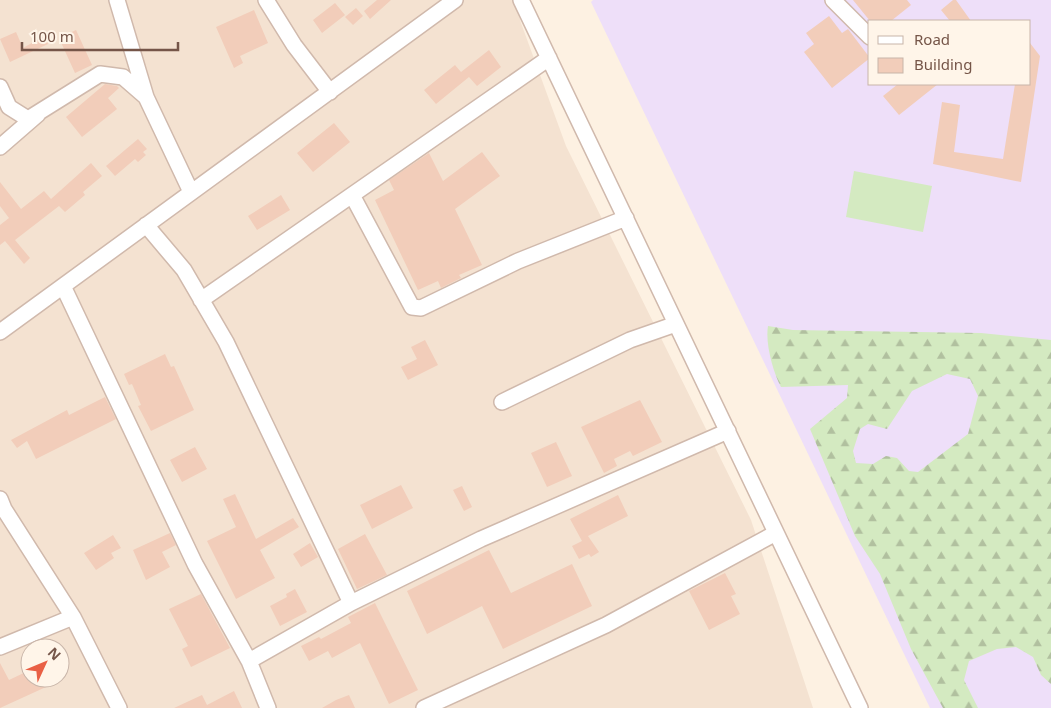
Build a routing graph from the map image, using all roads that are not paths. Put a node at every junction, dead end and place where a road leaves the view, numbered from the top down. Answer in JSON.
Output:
{"nodes":[{"id":1,"x":117,"y":0,"type":"edge"},
{"id":2,"x":266,"y":0,"type":"edge"},
{"id":3,"x":455,"y":0,"type":"edge"},
{"id":4,"x":521,"y":0,"type":"edge"},
{"id":5,"x":833,"y":0,"type":"edge"},
{"id":6,"x":868,"y":36,"type":"edge"},
{"id":7,"x":549,"y":58,"type":"junction"},
{"id":8,"x":0,"y":87,"type":"edge"},
{"id":9,"x":330,"y":92,"type":"junction"},
{"id":10,"x":146,"y":97,"type":"junction"},
{"id":11,"x":41,"y":111,"type":"junction"},
{"id":12,"x":0,"y":147,"type":"edge"},
{"id":13,"x":191,"y":192,"type":"junction"},
{"id":14,"x":352,"y":195,"type":"junction"},
{"id":15,"x":626,"y":218,"type":"junction"},
{"id":16,"x":146,"y":225,"type":"junction"},
{"id":17,"x":62,"y":286,"type":"junction"},
{"id":18,"x":201,"y":300,"type":"junction"},
{"id":19,"x":676,"y":324,"type":"junction"},
{"id":20,"x":0,"y":332,"type":"edge"},
{"id":21,"x":502,"y":402,"type":"dead end"},
{"id":22,"x":728,"y":431,"type":"junction"},
{"id":23,"x":1,"y":506,"type":"edge"},
{"id":24,"x":776,"y":533,"type":"junction"},
{"id":25,"x":351,"y":603,"type":"junction"},
{"id":26,"x":73,"y":617,"type":"junction"},
{"id":27,"x":0,"y":647,"type":"edge"},
{"id":28,"x":249,"y":661,"type":"junction"},
{"id":29,"x":119,"y":708,"type":"edge"},
{"id":30,"x":268,"y":708,"type":"edge"},
{"id":31,"x":424,"y":708,"type":"edge"},
{"id":32,"x":860,"y":708,"type":"edge"}],
"edges":[{"from":1,"to":10,"type":"street"},
{"from":2,"to":9,"type":"street"},
{"from":3,"to":9,"type":"street"},
{"from":4,"to":7,"type":"street"},
{"from":5,"to":6,"type":"street"},
{"from":7,"to":14,"type":"street"},
{"from":7,"to":15,"type":"street"},
{"from":8,"to":11,"type":"street"},
{"from":9,"to":13,"type":"street"},
{"from":10,"to":11,"type":"street"},
{"from":10,"to":13,"type":"street"},
{"from":11,"to":12,"type":"street"},
{"from":13,"to":16,"type":"street"},
{"from":14,"to":15,"type":"street"},
{"from":14,"to":18,"type":"street"},
{"from":15,"to":19,"type":"street"},
{"from":16,"to":17,"type":"street"},
{"from":16,"to":18,"type":"street"},
{"from":17,"to":20,"type":"street"},
{"from":17,"to":28,"type":"street"},
{"from":18,"to":25,"type":"street"},
{"from":19,"to":21,"type":"street"},
{"from":19,"to":22,"type":"street"},
{"from":22,"to":24,"type":"street"},
{"from":22,"to":25,"type":"street"},
{"from":23,"to":26,"type":"street"},
{"from":24,"to":31,"type":"street"},
{"from":24,"to":32,"type":"street"},
{"from":25,"to":28,"type":"street"},
{"from":26,"to":27,"type":"street"},
{"from":26,"to":29,"type":"street"},
{"from":28,"to":30,"type":"street"}]}
